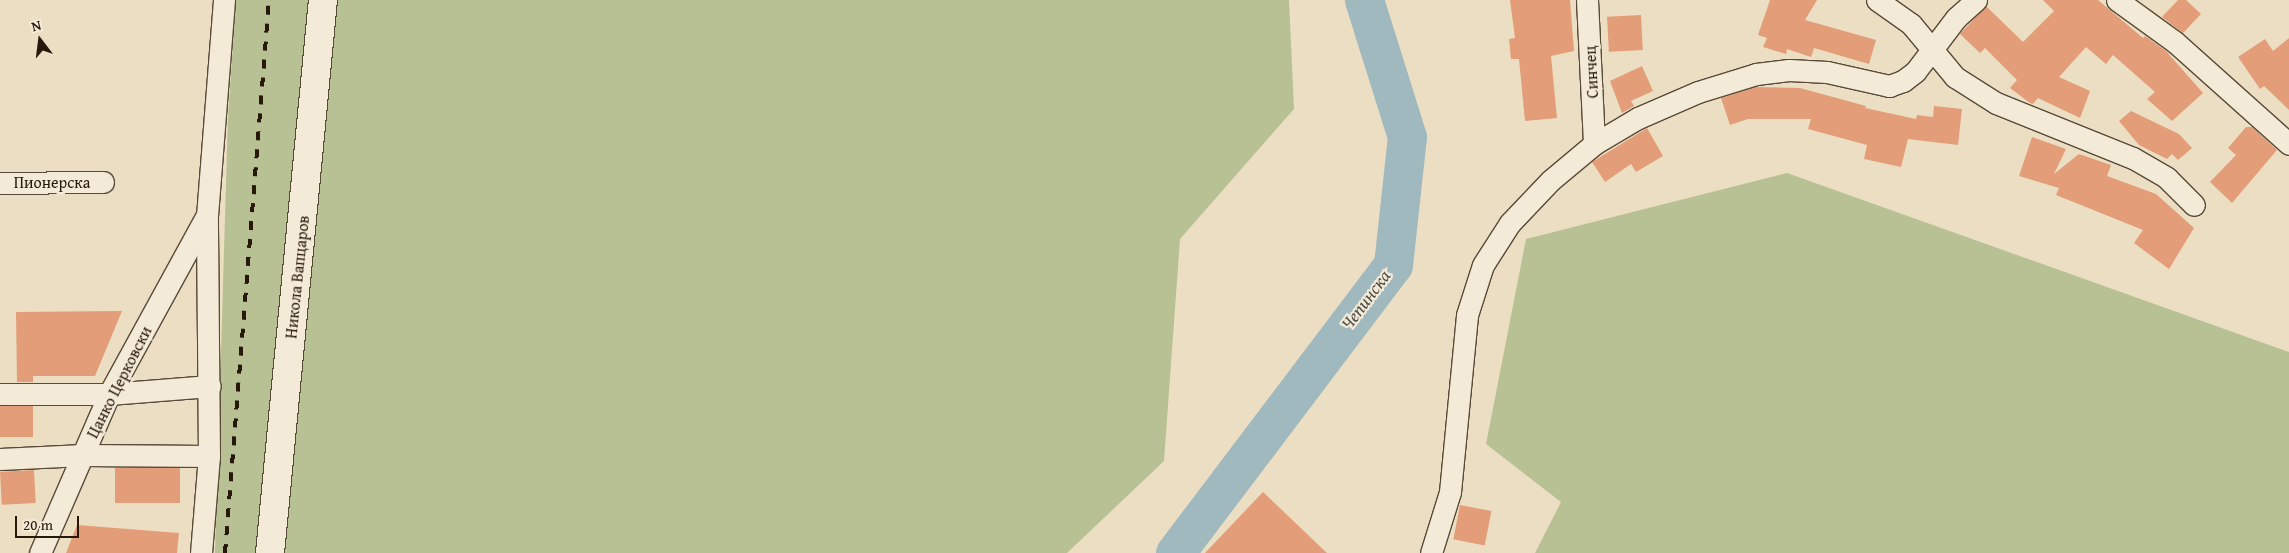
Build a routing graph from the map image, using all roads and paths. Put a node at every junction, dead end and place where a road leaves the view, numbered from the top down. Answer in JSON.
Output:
{"nodes":[{"id":1,"x":224,"y":0,"type":"edge"},
{"id":2,"x":323,"y":0,"type":"edge"},
{"id":3,"x":1587,"y":0,"type":"edge"},
{"id":4,"x":1877,"y":0,"type":"edge"},
{"id":5,"x":1976,"y":0,"type":"edge"},
{"id":6,"x":2116,"y":0,"type":"edge"},
{"id":7,"x":1931,"y":51,"type":"junction"},
{"id":8,"x":1594,"y":144,"type":"junction"},
{"id":9,"x":2289,"y":144,"type":"edge"},
{"id":10,"x":0,"y":182,"type":"edge"},
{"id":11,"x":103,"y":182,"type":"dead end"},
{"id":12,"x":2194,"y":205,"type":"dead end"},
{"id":13,"x":207,"y":216,"type":"junction"},
{"id":14,"x":210,"y":386,"type":"junction"},
{"id":15,"x":0,"y":394,"type":"edge"},
{"id":16,"x":109,"y":394,"type":"junction"},
{"id":17,"x":83,"y":455,"type":"junction"},
{"id":18,"x":210,"y":456,"type":"junction"},
{"id":19,"x":0,"y":459,"type":"edge"},
{"id":20,"x":40,"y":553,"type":"edge"},
{"id":21,"x":201,"y":553,"type":"edge"},
{"id":22,"x":270,"y":553,"type":"edge"},
{"id":23,"x":1431,"y":553,"type":"edge"}],
"edges":[{"from":1,"to":13,"type":"street"},
{"from":2,"to":22,"type":"street","name":"Никола Вапцаров"},
{"from":3,"to":8,"type":"street","name":"Синчец"},
{"from":4,"to":7,"type":"street"},
{"from":5,"to":7,"type":"street"},
{"from":6,"to":9,"type":"street"},
{"from":7,"to":8,"type":"street"},
{"from":7,"to":12,"type":"street"},
{"from":8,"to":23,"type":"street"},
{"from":10,"to":11,"type":"street","name":"Пионерска"},
{"from":13,"to":14,"type":"street"},
{"from":13,"to":16,"type":"street","name":"Цанко Церковски"},
{"from":14,"to":16,"type":"street"},
{"from":14,"to":18,"type":"street"},
{"from":15,"to":16,"type":"street"},
{"from":16,"to":17,"type":"street","name":"Цанко Церковски"},
{"from":17,"to":18,"type":"street"},
{"from":17,"to":19,"type":"street"},
{"from":17,"to":20,"type":"street","name":"Цанко Церковски"},
{"from":18,"to":21,"type":"street"}]}
